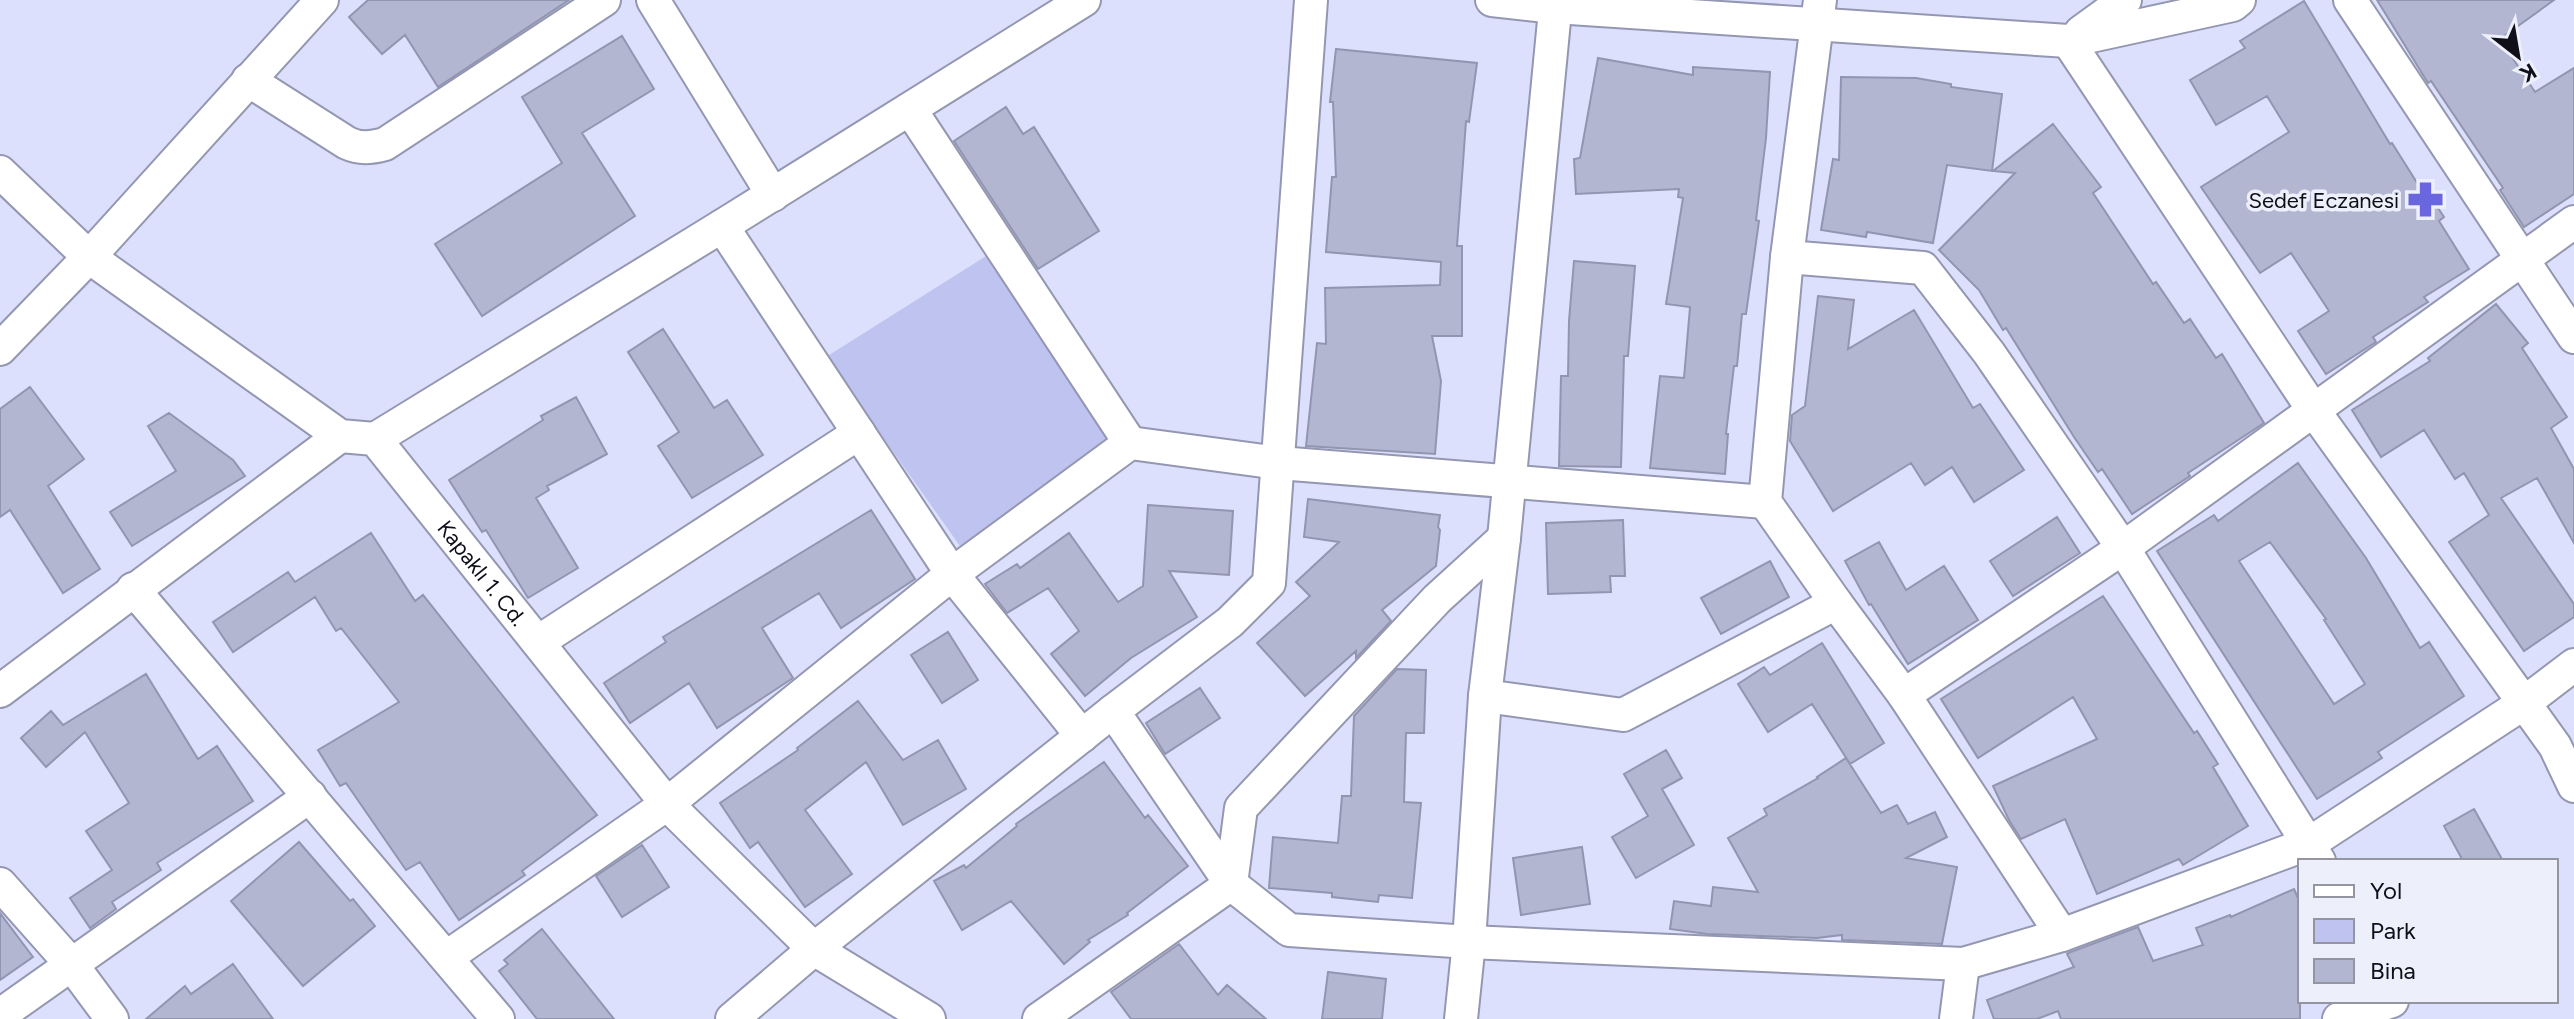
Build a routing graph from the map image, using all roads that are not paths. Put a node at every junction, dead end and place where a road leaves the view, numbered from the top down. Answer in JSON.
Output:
{"nodes":[{"id":1,"x":322,"y":0,"type":"edge"},
{"id":2,"x":604,"y":0,"type":"edge"},
{"id":3,"x":653,"y":0,"type":"edge"},
{"id":4,"x":1084,"y":0,"type":"edge"},
{"id":5,"x":1311,"y":0,"type":"edge"},
{"id":6,"x":1492,"y":0,"type":"edge"},
{"id":7,"x":2125,"y":0,"type":"edge"},
{"id":8,"x":2239,"y":0,"type":"edge"},
{"id":9,"x":2350,"y":0,"type":"edge"},
{"id":10,"x":1556,"y":3,"type":"edge"},
{"id":11,"x":1819,"y":11,"type":"edge"},
{"id":12,"x":2068,"y":41,"type":"junction"},
{"id":13,"x":248,"y":80,"type":"junction"},
{"id":14,"x":910,"y":109,"type":"junction"},
{"id":15,"x":0,"y":172,"type":"edge"},
{"id":16,"x":773,"y":195,"type":"junction"},
{"id":17,"x":2574,"y":222,"type":"edge"},
{"id":18,"x":722,"y":226,"type":"junction"},
{"id":19,"x":89,"y":257,"type":"junction"},
{"id":20,"x":1787,"y":257,"type":"junction"},
{"id":21,"x":2523,"y":260,"type":"junction"},
{"id":22,"x":2574,"y":337,"type":"edge"},
{"id":23,"x":0,"y":349,"type":"edge"},
{"id":24,"x":2314,"y":411,"type":"junction"},
{"id":25,"x":859,"y":433,"type":"junction"},
{"id":26,"x":340,"y":436,"type":"junction"},
{"id":27,"x":375,"y":439,"type":"junction"},
{"id":28,"x":1130,"y":443,"type":"junction"},
{"id":29,"x":1279,"y":463,"type":"junction"},
{"id":30,"x":1509,"y":482,"type":"junction"},
{"id":31,"x":1765,"y":502,"type":"junction"},
{"id":32,"x":1504,"y":538,"type":"junction"},
{"id":33,"x":2123,"y":548,"type":"junction"},
{"id":34,"x":952,"y":574,"type":"junction"},
{"id":35,"x":133,"y":589,"type":"junction"},
{"id":36,"x":1836,"y":603,"type":"junction"},
{"id":37,"x":538,"y":642,"type":"junction"},
{"id":38,"x":2574,"y":665,"type":"edge"},
{"id":39,"x":4,"y":681,"type":"edge"},
{"id":40,"x":1904,"y":695,"type":"junction"},
{"id":41,"x":1485,"y":696,"type":"junction"},
{"id":42,"x":2524,"y":703,"type":"junction"},
{"id":43,"x":1113,"y":711,"type":"junction"},
{"id":44,"x":1082,"y":736,"type":"junction"},
{"id":45,"x":2574,"y":786,"type":"edge"},
{"id":46,"x":310,"y":796,"type":"junction"},
{"id":47,"x":667,"y":804,"type":"junction"},
{"id":48,"x":2314,"y":852,"type":"edge"},
{"id":49,"x":0,"y":884,"type":"edge"},
{"id":50,"x":1231,"y":884,"type":"junction"},
{"id":51,"x":2062,"y":935,"type":"junction"},
{"id":52,"x":1469,"y":942,"type":"junction"},
{"id":53,"x":814,"y":949,"type":"junction"},
{"id":54,"x":447,"y":957,"type":"junction"},
{"id":55,"x":1963,"y":964,"type":"junction"},
{"id":56,"x":72,"y":965,"type":"junction"},
{"id":57,"x":2387,"y":1003,"type":"edge"},
{"id":58,"x":0,"y":1015,"type":"edge"},
{"id":59,"x":112,"y":1019,"type":"edge"},
{"id":60,"x":498,"y":1019,"type":"edge"},
{"id":61,"x":732,"y":1019,"type":"edge"},
{"id":62,"x":929,"y":1019,"type":"edge"},
{"id":63,"x":1039,"y":1019,"type":"edge"},
{"id":64,"x":1461,"y":1019,"type":"edge"},
{"id":65,"x":1956,"y":1019,"type":"edge"},
{"id":66,"x":2339,"y":1019,"type":"edge"}],
"edges":[{"from":1,"to":13,"type":"street"},
{"from":2,"to":13,"type":"street"},
{"from":3,"to":16,"type":"street"},
{"from":4,"to":14,"type":"street"},
{"from":5,"to":29,"type":"street"},
{"from":6,"to":10,"type":"street"},
{"from":7,"to":12,"type":"street"},
{"from":8,"to":12,"type":"street"},
{"from":9,"to":21,"type":"street"},
{"from":10,"to":11,"type":"street"},
{"from":10,"to":30,"type":"street"},
{"from":11,"to":12,"type":"street"},
{"from":11,"to":20,"type":"street"},
{"from":12,"to":24,"type":"street"},
{"from":13,"to":19,"type":"street"},
{"from":14,"to":16,"type":"street"},
{"from":14,"to":28,"type":"street"},
{"from":15,"to":19,"type":"street"},
{"from":16,"to":18,"type":"street"},
{"from":17,"to":21,"type":"street"},
{"from":18,"to":25,"type":"street"},
{"from":18,"to":27,"type":"street"},
{"from":19,"to":23,"type":"street"},
{"from":19,"to":26,"type":"street"},
{"from":20,"to":31,"type":"street"},
{"from":20,"to":33,"type":"street"},
{"from":21,"to":22,"type":"street"},
{"from":21,"to":24,"type":"street"},
{"from":24,"to":33,"type":"street"},
{"from":24,"to":42,"type":"street"},
{"from":25,"to":34,"type":"street"},
{"from":25,"to":37,"type":"street"},
{"from":26,"to":27,"type":"street"},
{"from":26,"to":35,"type":"street"},
{"from":27,"to":37,"type":"street","name":"Kapaklı 1. Cd."},
{"from":28,"to":29,"type":"street"},
{"from":28,"to":34,"type":"street"},
{"from":29,"to":30,"type":"street"},
{"from":29,"to":43,"type":"street"},
{"from":30,"to":31,"type":"street"},
{"from":30,"to":32,"type":"street"},
{"from":31,"to":36,"type":"street"},
{"from":32,"to":41,"type":"street"},
{"from":32,"to":50,"type":"street"},
{"from":33,"to":40,"type":"street"},
{"from":33,"to":48,"type":"street"},
{"from":34,"to":44,"type":"street"},
{"from":34,"to":47,"type":"street"},
{"from":35,"to":39,"type":"street"},
{"from":35,"to":46,"type":"street"},
{"from":36,"to":40,"type":"street"},
{"from":36,"to":41,"type":"street"},
{"from":37,"to":47,"type":"street","name":"Kapaklı 1. Cd."},
{"from":38,"to":42,"type":"street"},
{"from":40,"to":51,"type":"street"},
{"from":41,"to":52,"type":"street"},
{"from":42,"to":45,"type":"street"},
{"from":42,"to":48,"type":"street"},
{"from":43,"to":44,"type":"street"},
{"from":43,"to":50,"type":"street"},
{"from":44,"to":53,"type":"street"},
{"from":46,"to":54,"type":"street"},
{"from":46,"to":56,"type":"street"},
{"from":47,"to":53,"type":"street","name":"Kapaklı 1. Cd."},
{"from":47,"to":54,"type":"street"},
{"from":48,"to":51,"type":"street"},
{"from":49,"to":56,"type":"street"},
{"from":50,"to":52,"type":"street"},
{"from":50,"to":63,"type":"street"},
{"from":51,"to":55,"type":"street"},
{"from":52,"to":55,"type":"street"},
{"from":52,"to":64,"type":"street"},
{"from":53,"to":61,"type":"street"},
{"from":53,"to":62,"type":"street","name":"Kapaklı 1. Cd."},
{"from":54,"to":60,"type":"street"},
{"from":55,"to":65,"type":"street"},
{"from":56,"to":58,"type":"street"},
{"from":56,"to":59,"type":"street"},
{"from":57,"to":66,"type":"street"}]}
